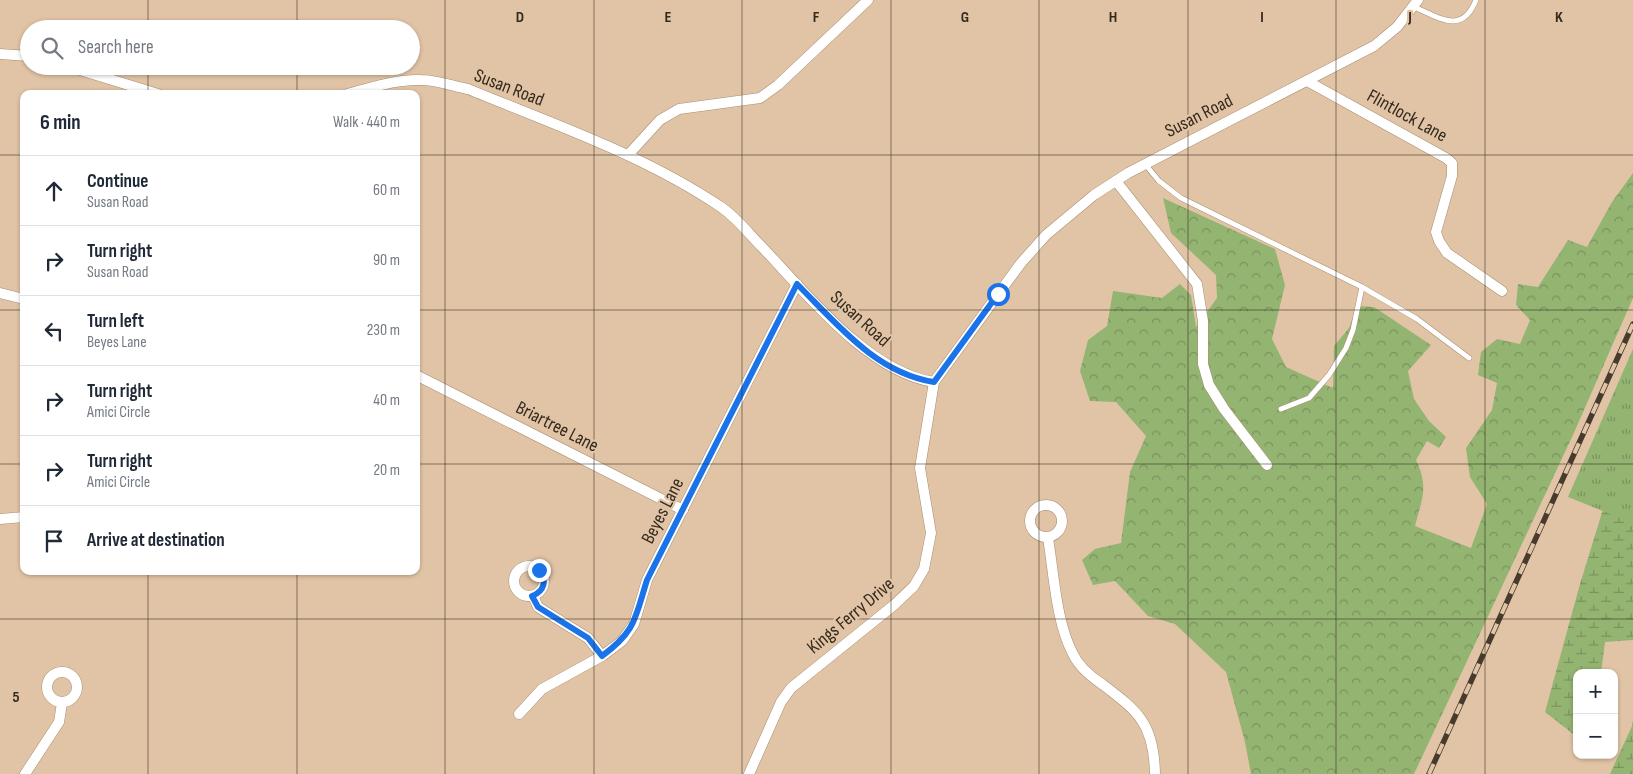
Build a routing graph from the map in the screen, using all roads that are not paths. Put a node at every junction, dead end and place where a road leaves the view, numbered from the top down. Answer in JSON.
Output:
{"nodes":[{"id":1,"x":868,"y":0,"type":"edge"},
{"id":2,"x":1476,"y":0,"type":"edge"},
{"id":3,"x":1416,"y":3,"type":"edge"},
{"id":4,"x":0,"y":54,"type":"edge"},
{"id":5,"x":20,"y":55,"type":"edge"},
{"id":6,"x":96,"y":75,"type":"edge"},
{"id":7,"x":1307,"y":81,"type":"junction"},
{"id":8,"x":145,"y":90,"type":"edge"},
{"id":9,"x":362,"y":90,"type":"edge"},
{"id":10,"x":628,"y":155,"type":"junction"},
{"id":11,"x":1145,"y":164,"type":"junction"},
{"id":12,"x":1116,"y":181,"type":"junction"},
{"id":13,"x":797,"y":284,"type":"junction"},
{"id":14,"x":1362,"y":287,"type":"junction"},
{"id":15,"x":1502,"y":291,"type":"dead end"},
{"id":16,"x":0,"y":293,"type":"edge"},
{"id":17,"x":20,"y":298,"type":"edge"},
{"id":18,"x":1470,"y":358,"type":"dead end"},
{"id":19,"x":420,"y":377,"type":"edge"},
{"id":20,"x":934,"y":382,"type":"junction"},
{"id":21,"x":1281,"y":409,"type":"dead end"},
{"id":22,"x":1267,"y":465,"type":"dead end"},
{"id":23,"x":683,"y":510,"type":"junction"},
{"id":24,"x":20,"y":518,"type":"edge"},
{"id":25,"x":0,"y":520,"type":"edge"},
{"id":26,"x":1048,"y":538,"type":"dead end"},
{"id":27,"x":532,"y":596,"type":"dead end"},
{"id":28,"x":602,"y":656,"type":"junction"},
{"id":29,"x":62,"y":703,"type":"dead end"},
{"id":30,"x":519,"y":714,"type":"dead end"},
{"id":31,"x":25,"y":774,"type":"edge"},
{"id":32,"x":749,"y":774,"type":"edge"},
{"id":33,"x":1155,"y":774,"type":"edge"}],
"edges":[{"from":1,"to":10,"type":"street"},
{"from":2,"to":3,"type":"lane"},
{"from":3,"to":7,"type":"street","name":"Susan Road"},
{"from":4,"to":5,"type":"street"},
{"from":6,"to":8,"type":"street"},
{"from":7,"to":11,"type":"street","name":"Susan Road"},
{"from":7,"to":15,"type":"street","name":"Flintlock Lane"},
{"from":9,"to":10,"type":"street","name":"Susan Road"},
{"from":10,"to":13,"type":"street","name":"Susan Road"},
{"from":11,"to":12,"type":"street","name":"Susan Road"},
{"from":11,"to":14,"type":"lane"},
{"from":12,"to":20,"type":"street","name":"Susan Road"},
{"from":12,"to":22,"type":"street"},
{"from":13,"to":20,"type":"street","name":"Susan Road"},
{"from":13,"to":23,"type":"street","name":"Beyes Lane"},
{"from":14,"to":18,"type":"lane"},
{"from":14,"to":21,"type":"lane"},
{"from":16,"to":17,"type":"street"},
{"from":19,"to":23,"type":"street","name":"Briartree Lane"},
{"from":20,"to":32,"type":"street","name":"Kings Ferry Drive"},
{"from":23,"to":28,"type":"street","name":"Beyes Lane"},
{"from":24,"to":25,"type":"street"},
{"from":26,"to":33,"type":"street"},
{"from":27,"to":28,"type":"street"},
{"from":28,"to":30,"type":"street","name":"Beyes Lane"},
{"from":29,"to":31,"type":"street"}]}
